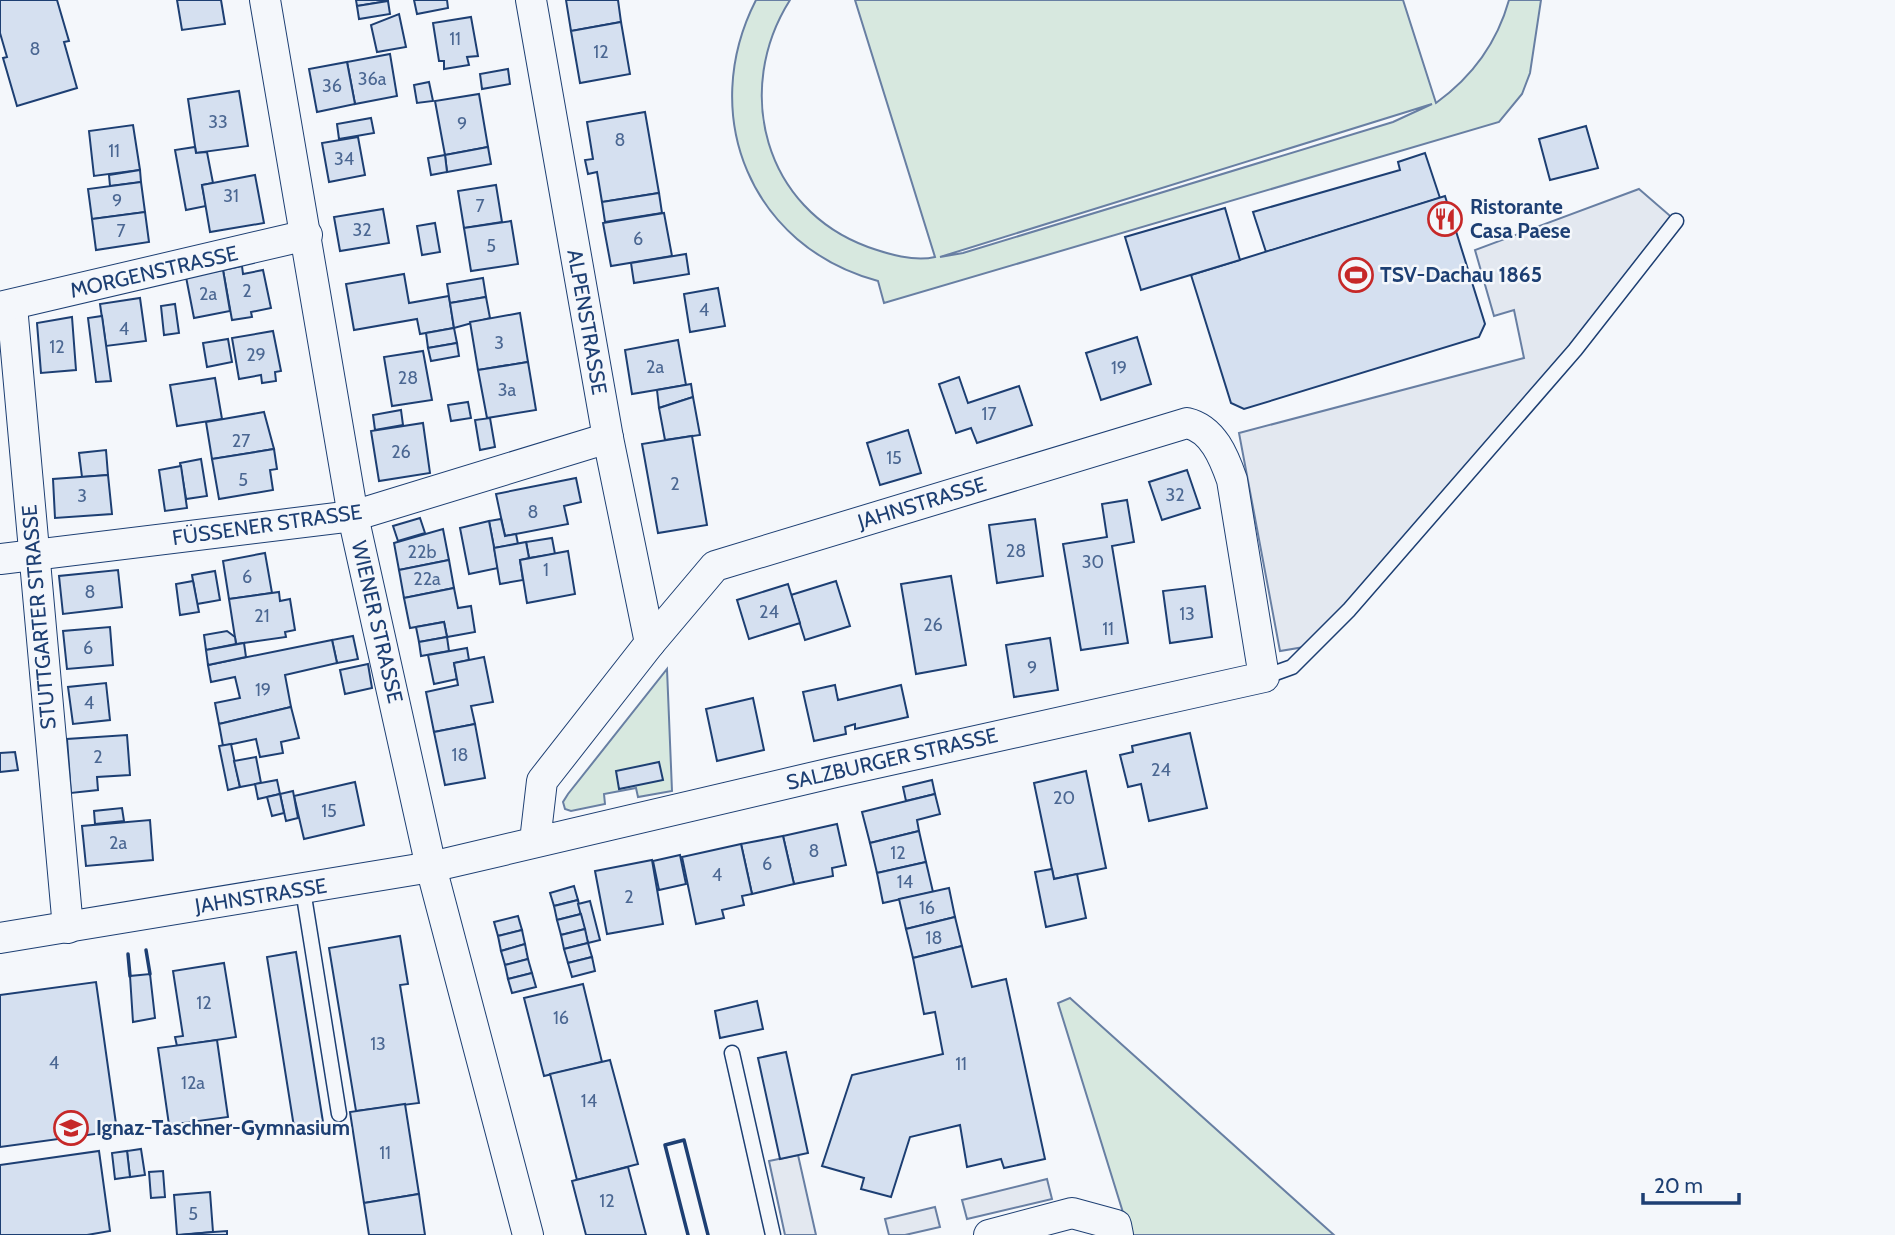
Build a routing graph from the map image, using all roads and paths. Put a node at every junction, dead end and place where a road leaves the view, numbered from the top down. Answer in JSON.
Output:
{"nodes":[{"id":1,"x":265,"y":0,"type":"edge"},
{"id":2,"x":531,"y":0,"type":"edge"},
{"id":3,"x":1675,"y":221,"type":"dead end"},
{"id":4,"x":307,"y":235,"type":"junction"},
{"id":5,"x":6,"y":306,"type":"edge"},
{"id":6,"x":608,"y":438,"type":"junction"},
{"id":7,"x":353,"y":516,"type":"junction"},
{"id":8,"x":33,"y":556,"type":"junction"},
{"id":9,"x":0,"y":559,"type":"edge"},
{"id":10,"x":650,"y":643,"type":"junction"},
{"id":11,"x":1264,"y":677,"type":"junction"},
{"id":12,"x":528,"y":842,"type":"junction"},
{"id":13,"x":431,"y":867,"type":"junction"},
{"id":14,"x":303,"y":890,"type":"junction"},
{"id":15,"x":68,"y":928,"type":"junction"},
{"id":16,"x":0,"y":938,"type":"edge"},
{"id":17,"x":732,"y":1053,"type":"dead end"},
{"id":18,"x":339,"y":1114,"type":"dead end"},
{"id":19,"x":1117,"y":1230,"type":"edge"},
{"id":20,"x":528,"y":1235,"type":"edge"},
{"id":21,"x":773,"y":1235,"type":"edge"},
{"id":22,"x":989,"y":1235,"type":"edge"}],
"edges":[{"from":1,"to":4,"type":"street","name":"WIENER STRASSE"},
{"from":2,"to":6,"type":"street","name":"ALPENSTRASSE"},
{"from":3,"to":11,"type":"lane"},
{"from":4,"to":5,"type":"street","name":"MORGENSTRASSE"},
{"from":4,"to":7,"type":"street","name":"WIENER STRASSE"},
{"from":5,"to":8,"type":"street","name":"STUTTGARTER STRASSE"},
{"from":6,"to":7,"type":"street","name":"FÜSSENER STRASSE"},
{"from":6,"to":10,"type":"street","name":"ALPENSTRASSE"},
{"from":7,"to":8,"type":"street","name":"FÜSSENER STRASSE"},
{"from":7,"to":13,"type":"street","name":"WIENER STRASSE"},
{"from":8,"to":9,"type":"street","name":"FÜSSENER STRASSE"},
{"from":8,"to":15,"type":"street","name":"STUTTGARTER STRASSE"},
{"from":10,"to":11,"type":"street","name":"JAHNSTRASSE"},
{"from":10,"to":12,"type":"street","name":"JAHNSTRASSE"},
{"from":11,"to":12,"type":"street","name":"SALZBURGER STRASSE"},
{"from":12,"to":13,"type":"street","name":"JAHNSTRASSE"},
{"from":13,"to":14,"type":"street","name":"JAHNSTRASSE"},
{"from":13,"to":20,"type":"street","name":"WIENER STRASSE"},
{"from":14,"to":15,"type":"street","name":"JAHNSTRASSE"},
{"from":14,"to":18,"type":"lane"},
{"from":15,"to":16,"type":"street","name":"JAHNSTRASSE"},
{"from":17,"to":21,"type":"lane"},
{"from":19,"to":22,"type":"street"}]}
